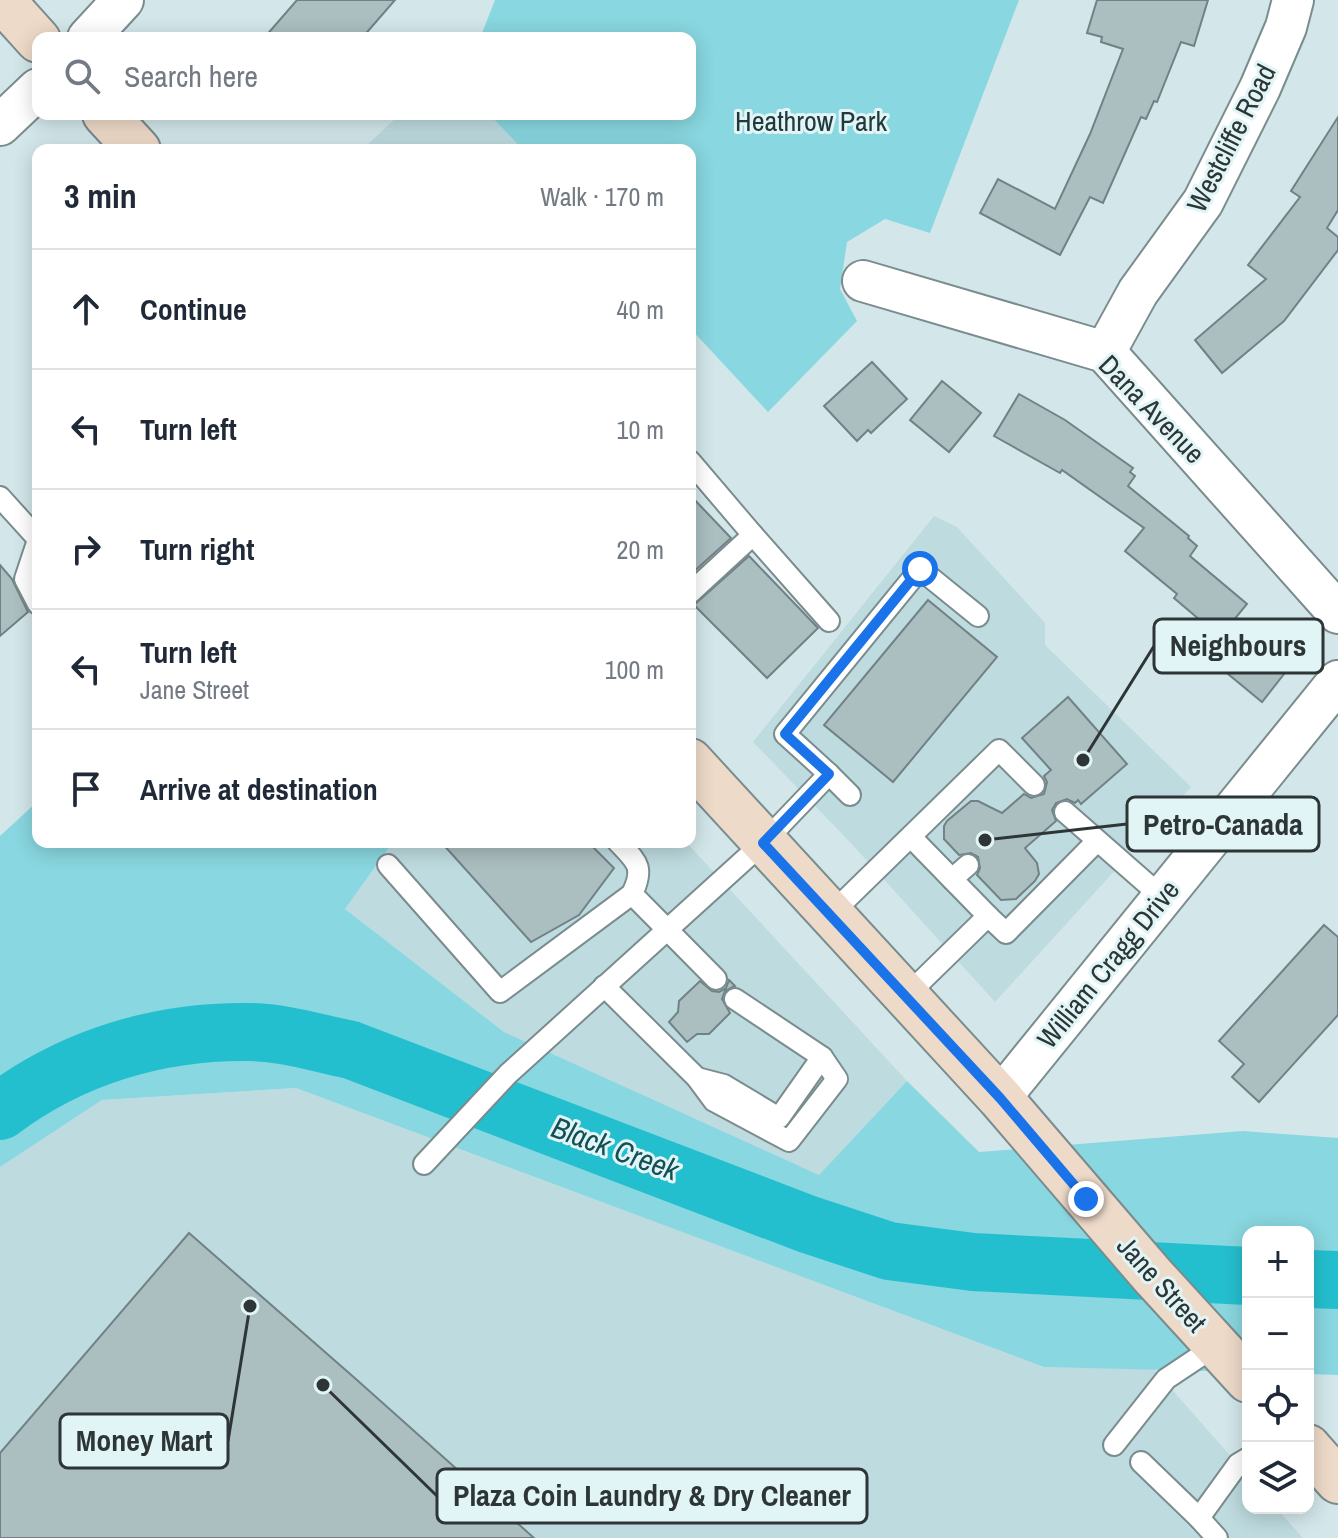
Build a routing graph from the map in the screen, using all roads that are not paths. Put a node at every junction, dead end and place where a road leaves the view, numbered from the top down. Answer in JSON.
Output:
{"nodes":[{"id":1,"x":2,"y":0,"type":"edge"},
{"id":2,"x":123,"y":0,"type":"edge"},
{"id":3,"x":1293,"y":0,"type":"edge"},
{"id":4,"x":94,"y":32,"type":"edge"},
{"id":5,"x":32,"y":33,"type":"edge"},
{"id":6,"x":32,"y":95,"type":"edge"},
{"id":7,"x":110,"y":120,"type":"edge"},
{"id":8,"x":0,"y":125,"type":"edge"},
{"id":9,"x":132,"y":144,"type":"edge"},
{"id":10,"x":863,"y":281,"type":"dead end"},
{"id":11,"x":1105,"y":352,"type":"junction"},
{"id":12,"x":696,"y":468,"type":"edge"},
{"id":13,"x":0,"y":497,"type":"edge"},
{"id":14,"x":32,"y":532,"type":"edge"},
{"id":15,"x":753,"y":535,"type":"junction"},
{"id":16,"x":32,"y":557,"type":"edge"},
{"id":17,"x":696,"y":587,"type":"edge"},
{"id":18,"x":32,"y":592,"type":"edge"},
{"id":19,"x":1338,"y":613,"type":"edge"},
{"id":20,"x":978,"y":616,"type":"dead end"},
{"id":21,"x":829,"y":621,"type":"dead end"},
{"id":22,"x":1338,"y":681,"type":"edge"},
{"id":23,"x":696,"y":768,"type":"edge"},
{"id":24,"x":829,"y":774,"type":"junction"},
{"id":25,"x":1034,"y":785,"type":"dead end"},
{"id":26,"x":850,"y":795,"type":"dead end"},
{"id":27,"x":1065,"y":812,"type":"dead end"},
{"id":28,"x":911,"y":837,"type":"junction"},
{"id":29,"x":1096,"y":842,"type":"junction"},
{"id":30,"x":763,"y":843,"type":"junction"},
{"id":31,"x":624,"y":848,"type":"edge"},
{"id":32,"x":388,"y":865,"type":"dead end"},
{"id":33,"x":632,"y":894,"type":"junction"},
{"id":34,"x":1162,"y":897,"type":"junction"},
{"id":35,"x":830,"y":915,"type":"junction"},
{"id":36,"x":988,"y":916,"type":"junction"},
{"id":37,"x":666,"y":930,"type":"junction"},
{"id":38,"x":716,"y":979,"type":"dead end"},
{"id":39,"x":604,"y":986,"type":"junction"},
{"id":40,"x":906,"y":996,"type":"junction"},
{"id":41,"x":735,"y":999,"type":"dead end"},
{"id":42,"x":1000,"y":1098,"type":"junction"},
{"id":43,"x":424,"y":1164,"type":"dead end"},
{"id":44,"x":1217,"y":1345,"type":"junction"},
{"id":45,"x":1242,"y":1373,"type":"edge"},
{"id":46,"x":1114,"y":1445,"type":"dead end"},
{"id":47,"x":1314,"y":1454,"type":"edge"},
{"id":48,"x":1141,"y":1462,"type":"dead end"},
{"id":49,"x":1242,"y":1462,"type":"edge"},
{"id":50,"x":1338,"y":1481,"type":"edge"},
{"id":51,"x":1196,"y":1528,"type":"edge"},
{"id":52,"x":1217,"y":1538,"type":"edge"}],
"edges":[{"from":1,"to":5,"type":"main road"},
{"from":2,"to":4,"type":"street"},
{"from":3,"to":11,"type":"street","name":"Westcliffe Road"},
{"from":6,"to":8,"type":"street"},
{"from":7,"to":9,"type":"main road"},
{"from":10,"to":11,"type":"street","name":"Dana Avenue"},
{"from":11,"to":19,"type":"street","name":"Dana Avenue"},
{"from":12,"to":15,"type":"lane"},
{"from":13,"to":14,"type":"lane"},
{"from":15,"to":17,"type":"lane"},
{"from":15,"to":21,"type":"lane"},
{"from":16,"to":18,"type":"lane"},
{"from":20,"to":24,"type":"lane"},
{"from":22,"to":34,"type":"street","name":"William Cragg Drive"},
{"from":23,"to":30,"type":"main road","name":"Jane Street"},
{"from":24,"to":26,"type":"lane"},
{"from":24,"to":30,"type":"lane"},
{"from":25,"to":28,"type":"lane"},
{"from":27,"to":29,"type":"lane"},
{"from":28,"to":35,"type":"lane"},
{"from":28,"to":36,"type":"lane"},
{"from":29,"to":34,"type":"lane"},
{"from":29,"to":36,"type":"lane"},
{"from":30,"to":35,"type":"main road","name":"Jane Street"},
{"from":30,"to":37,"type":"lane"},
{"from":31,"to":33,"type":"lane"},
{"from":32,"to":33,"type":"lane"},
{"from":33,"to":37,"type":"lane"},
{"from":34,"to":42,"type":"street","name":"William Cragg Drive"},
{"from":35,"to":40,"type":"main road","name":"Jane Street"},
{"from":36,"to":40,"type":"lane"},
{"from":37,"to":38,"type":"lane"},
{"from":37,"to":39,"type":"lane"},
{"from":39,"to":41,"type":"lane"},
{"from":39,"to":43,"type":"lane"},
{"from":40,"to":42,"type":"main road","name":"Jane Street"},
{"from":42,"to":44,"type":"main road","name":"Jane Street"},
{"from":44,"to":45,"type":"main road","name":"Jane Street"},
{"from":44,"to":46,"type":"lane"},
{"from":47,"to":50,"type":"main road"},
{"from":48,"to":51,"type":"lane"},
{"from":49,"to":51,"type":"lane"},
{"from":51,"to":52,"type":"lane"}]}
